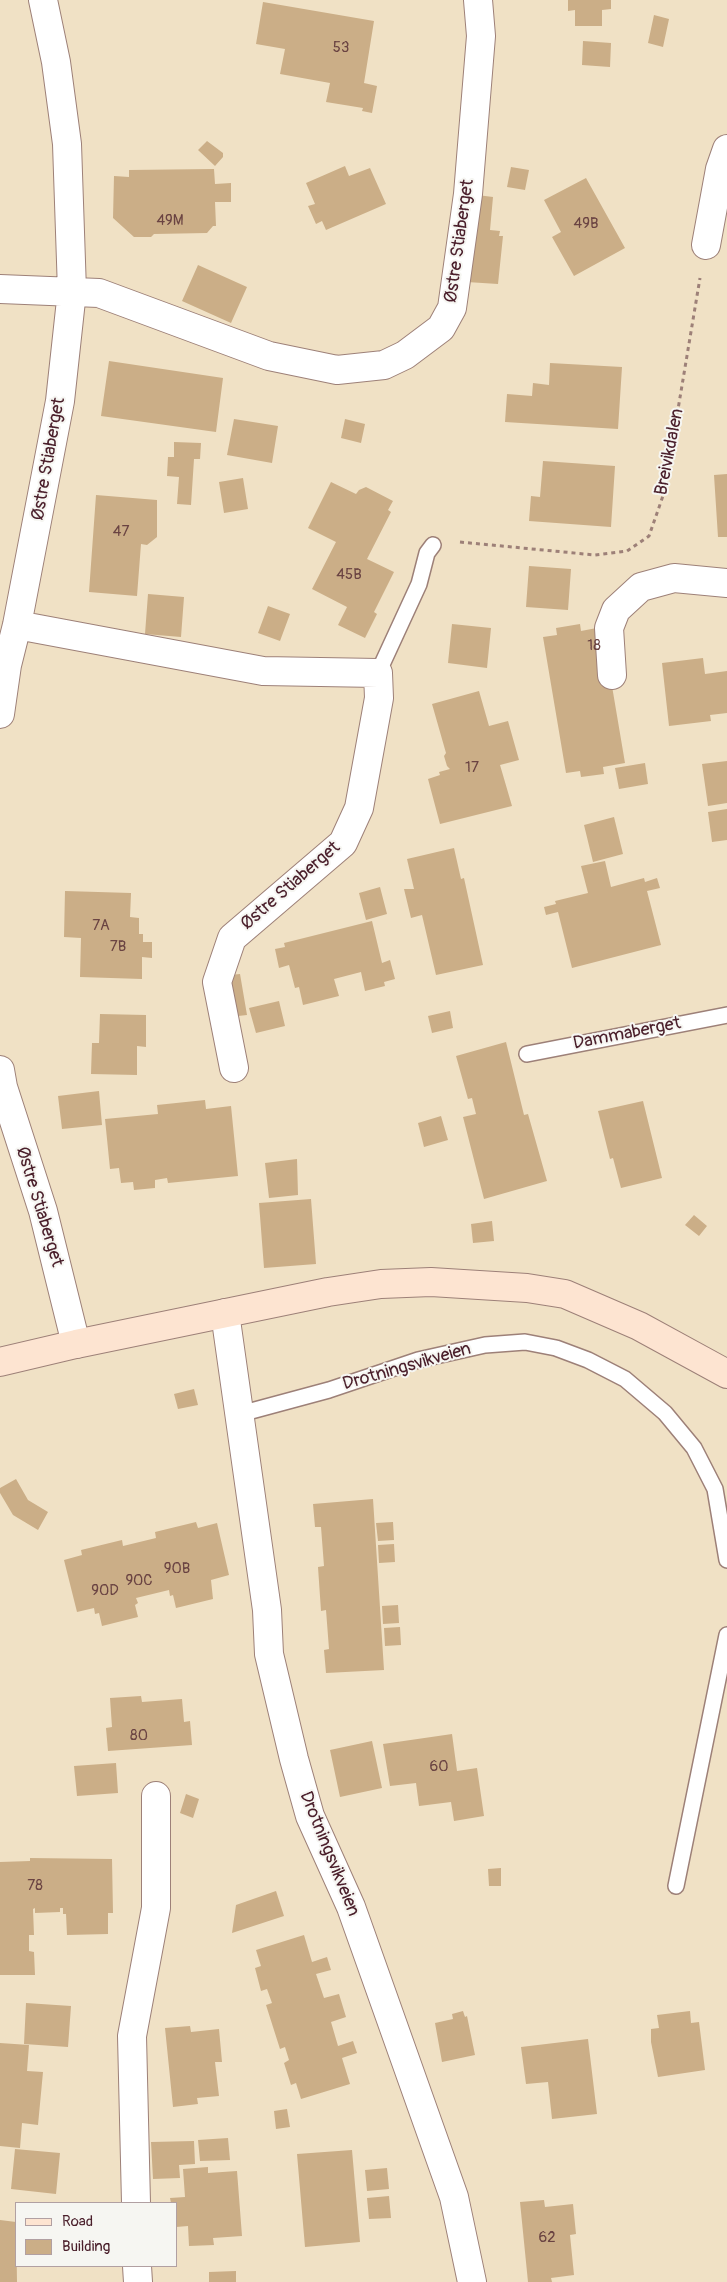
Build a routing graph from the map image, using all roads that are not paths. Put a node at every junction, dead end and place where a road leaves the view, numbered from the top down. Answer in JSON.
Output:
{"nodes":[{"id":1,"x":43,"y":0,"type":"edge"},
{"id":2,"x":478,"y":0,"type":"edge"},
{"id":3,"x":727,"y":149,"type":"edge"},
{"id":4,"x":706,"y":245,"type":"road end"},
{"id":5,"x":0,"y":290,"type":"edge"},
{"id":6,"x":72,"y":291,"type":"junction"},
{"id":7,"x":434,"y":545,"type":"road end"},
{"id":8,"x":727,"y":583,"type":"edge"},
{"id":9,"x":17,"y":625,"type":"junction"},
{"id":10,"x":378,"y":673,"type":"junction"},
{"id":11,"x":612,"y":675,"type":"dead end"},
{"id":12,"x":0,"y":714,"type":"edge"},
{"id":13,"x":727,"y":1015,"type":"edge"},
{"id":14,"x":527,"y":1054,"type":"dead end"},
{"id":15,"x":234,"y":1068,"type":"dead end"},
{"id":16,"x":0,"y":1070,"type":"edge"},
{"id":17,"x":225,"y":1313,"type":"junction"},
{"id":18,"x":76,"y":1344,"type":"junction"},
{"id":19,"x":0,"y":1362,"type":"edge"},
{"id":20,"x":727,"y":1374,"type":"edge"},
{"id":21,"x":240,"y":1414,"type":"junction"},
{"id":22,"x":727,"y":1560,"type":"edge"},
{"id":23,"x":727,"y":1635,"type":"edge"},
{"id":24,"x":156,"y":1796,"type":"dead end"},
{"id":25,"x":676,"y":1886,"type":"dead end"},
{"id":26,"x":136,"y":2202,"type":"edge"},
{"id":27,"x":137,"y":2267,"type":"edge"},
{"id":28,"x":138,"y":2282,"type":"edge"},
{"id":29,"x":472,"y":2282,"type":"edge"}],
"edges":[{"from":1,"to":6,"type":"street","name":"Østre Stiaberget"},
{"from":2,"to":6,"type":"street","name":"Østre Stiaberget"},
{"from":3,"to":4,"type":"street"},
{"from":5,"to":6,"type":"street","name":"Østre Stiaberget"},
{"from":6,"to":9,"type":"street","name":"Østre Stiaberget"},
{"from":7,"to":10,"type":"lane","name":"Østre Stiaberget"},
{"from":8,"to":11,"type":"street"},
{"from":9,"to":10,"type":"street"},
{"from":9,"to":12,"type":"street","name":"Østre Stiaberget"},
{"from":10,"to":15,"type":"street","name":"Østre Stiaberget"},
{"from":13,"to":14,"type":"lane","name":"Dammaberget"},
{"from":16,"to":18,"type":"street","name":"Østre Stiaberget"},
{"from":17,"to":18,"type":"main road"},
{"from":17,"to":20,"type":"main road"},
{"from":17,"to":21,"type":"street","name":"Drotningsvikveien"},
{"from":18,"to":19,"type":"main road"},
{"from":21,"to":22,"type":"lane","name":"Drotningsvikveien"},
{"from":21,"to":29,"type":"street","name":"Drotningsvikveien"},
{"from":23,"to":25,"type":"lane"},
{"from":24,"to":26,"type":"street"},
{"from":27,"to":28,"type":"street"}]}
